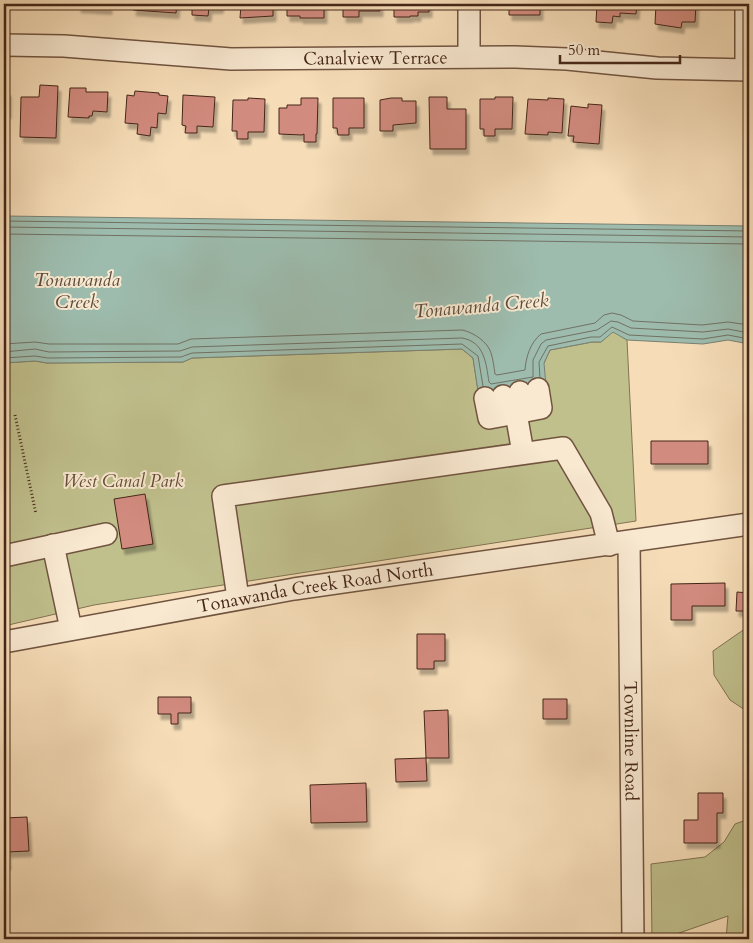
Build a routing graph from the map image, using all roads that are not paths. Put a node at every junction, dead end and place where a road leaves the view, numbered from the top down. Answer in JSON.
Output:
{"nodes":[{"id":1,"x":469,"y":4,"type":"edge"},
{"id":2,"x":746,"y":4,"type":"edge"},
{"id":3,"x":4,"y":45,"type":"edge"},
{"id":4,"x":469,"y":56,"type":"junction"},
{"id":5,"x":748,"y":70,"type":"edge"},
{"id":6,"x":513,"y":402,"type":"dead end"},
{"id":7,"x":523,"y":453,"type":"junction"},
{"id":8,"x":749,"y":524,"type":"edge"},
{"id":9,"x":106,"y":534,"type":"dead end"},
{"id":10,"x":629,"y":542,"type":"junction"},
{"id":11,"x":53,"y":545,"type":"junction"},
{"id":12,"x":608,"y":545,"type":"junction"},
{"id":13,"x":4,"y":556,"type":"edge"},
{"id":14,"x":238,"y":598,"type":"junction"},
{"id":15,"x":71,"y":629,"type":"junction"},
{"id":16,"x":4,"y":642,"type":"edge"},
{"id":17,"x":633,"y":939,"type":"edge"}],
"edges":[{"from":1,"to":4,"type":"street"},
{"from":2,"to":5,"type":"street"},
{"from":3,"to":4,"type":"street","name":"Canalview Terrace"},
{"from":4,"to":5,"type":"street","name":"Canalview Terrace"},
{"from":6,"to":7,"type":"street"},
{"from":7,"to":12,"type":"street"},
{"from":7,"to":14,"type":"street"},
{"from":8,"to":10,"type":"street","name":"Tonawanda Creek Road North"},
{"from":9,"to":11,"type":"street"},
{"from":10,"to":12,"type":"street","name":"Tonawanda Creek Road North"},
{"from":10,"to":17,"type":"street","name":"Townline Road"},
{"from":11,"to":13,"type":"street"},
{"from":11,"to":15,"type":"street"},
{"from":12,"to":14,"type":"street","name":"Tonawanda Creek Road North"},
{"from":14,"to":15,"type":"street","name":"Tonawanda Creek Road North"},
{"from":15,"to":16,"type":"street","name":"Tonawanda Creek Road North"}]}
